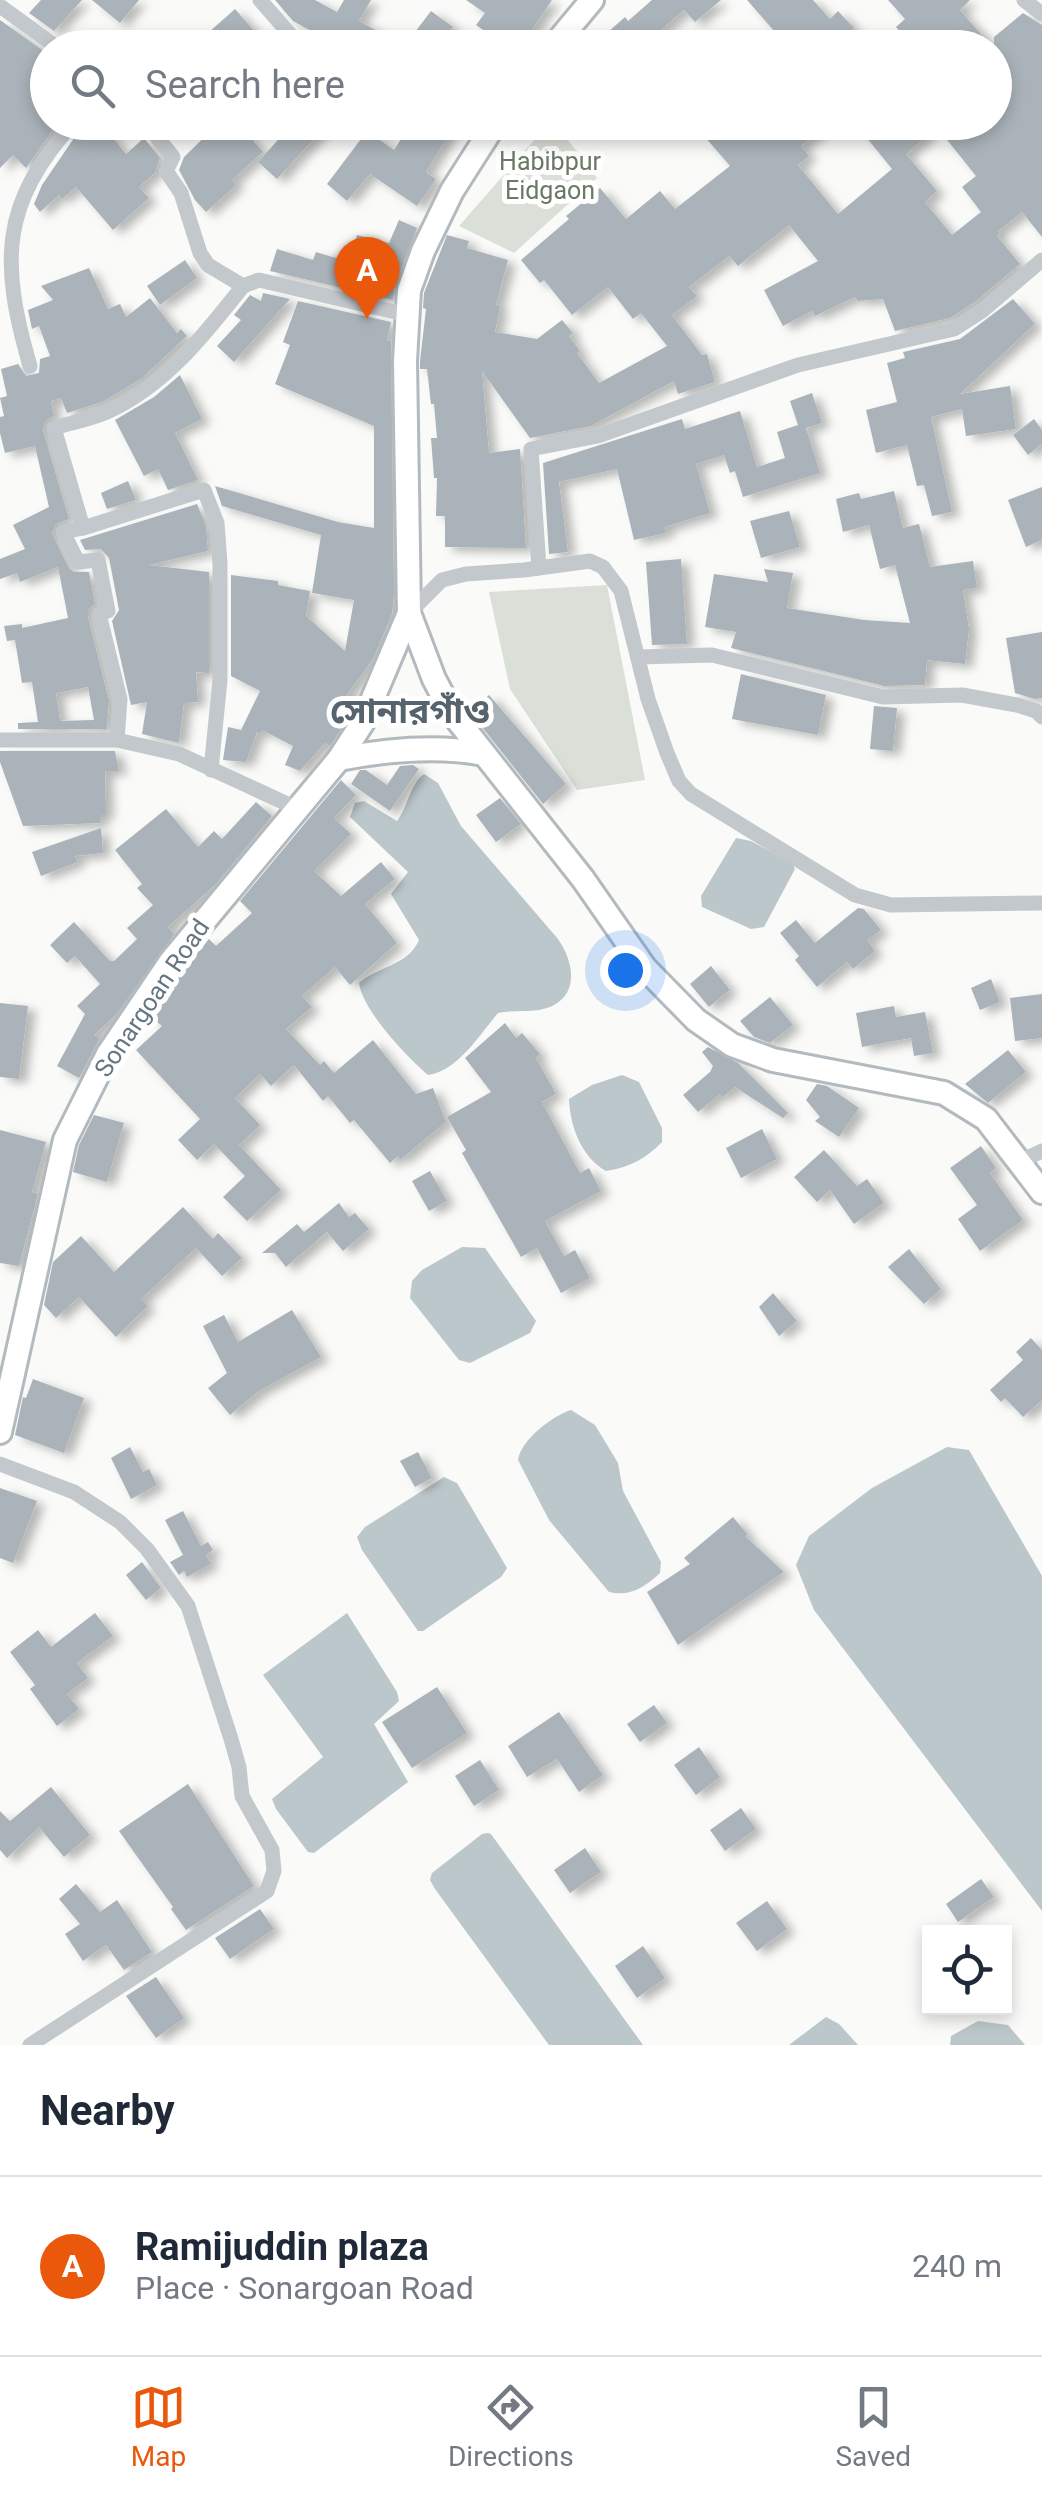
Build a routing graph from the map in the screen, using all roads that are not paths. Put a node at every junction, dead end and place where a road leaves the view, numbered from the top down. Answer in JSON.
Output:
{"nodes":[{"id":1,"x":260,"y":0,"type":"edge"},
{"id":2,"x":592,"y":0,"type":"edge"},
{"id":3,"x":1024,"y":0,"type":"edge"},
{"id":4,"x":0,"y":6,"type":"edge"},
{"id":5,"x":1042,"y":14,"type":"edge"},
{"id":6,"x":33,"y":30,"type":"edge"},
{"id":7,"x":286,"y":30,"type":"edge"},
{"id":8,"x":567,"y":30,"type":"edge"},
{"id":9,"x":59,"y":140,"type":"edge"},
{"id":10,"x":159,"y":140,"type":"edge"},
{"id":11,"x":484,"y":140,"type":"edge"},
{"id":12,"x":1042,"y":260,"type":"edge"},
{"id":13,"x":243,"y":286,"type":"junction"},
{"id":14,"x":408,"y":315,"type":"junction"},
{"id":15,"x":30,"y":366,"type":"dead end"},
{"id":16,"x":83,"y":528,"type":"junction"},
{"id":17,"x":539,"y":568,"type":"junction"},
{"id":18,"x":410,"y":612,"type":"junction"},
{"id":19,"x":638,"y":657,"type":"junction"},
{"id":20,"x":1042,"y":717,"type":"edge"},
{"id":21,"x":0,"y":740,"type":"edge"},
{"id":22,"x":117,"y":740,"type":"junction"},
{"id":23,"x":484,"y":754,"type":"junction"},
{"id":24,"x":340,"y":759,"type":"junction"},
{"id":25,"x":211,"y":770,"type":"junction"},
{"id":26,"x":296,"y":808,"type":"junction"},
{"id":27,"x":1042,"y":902,"type":"edge"},
{"id":28,"x":1031,"y":1156,"type":"edge"},
{"id":29,"x":1042,"y":1192,"type":"edge"},
{"id":30,"x":0,"y":1432,"type":"edge"},
{"id":31,"x":0,"y":1464,"type":"edge"},
{"id":32,"x":30,"y":2045,"type":"edge"}],
"edges":[{"from":1,"to":7,"type":"street"},
{"from":2,"to":8,"type":"main road"},
{"from":3,"to":5,"type":"street"},
{"from":4,"to":6,"type":"street"},
{"from":9,"to":15,"type":"street"},
{"from":10,"to":13,"type":"street"},
{"from":11,"to":14,"type":"main road","name":"Sonargoan Road"},
{"from":12,"to":17,"type":"street"},
{"from":13,"to":14,"type":"street"},
{"from":13,"to":16,"type":"street"},
{"from":14,"to":18,"type":"main road","name":"Sonargoan Road"},
{"from":16,"to":22,"type":"street"},
{"from":16,"to":25,"type":"street"},
{"from":17,"to":18,"type":"street"},
{"from":17,"to":19,"type":"street"},
{"from":18,"to":23,"type":"main road","name":"Sonargoan Road"},
{"from":18,"to":24,"type":"main road","name":"Sonargoan Road"},
{"from":19,"to":20,"type":"street"},
{"from":19,"to":27,"type":"street"},
{"from":21,"to":22,"type":"street"},
{"from":22,"to":25,"type":"street"},
{"from":23,"to":24,"type":"main road"},
{"from":23,"to":28,"type":"main road","name":"Sonargoan Road"},
{"from":24,"to":26,"type":"main road","name":"Sonargoan Road"},
{"from":25,"to":26,"type":"street"},
{"from":26,"to":30,"type":"main road","name":"Sonargoan Road"},
{"from":28,"to":29,"type":"main road","name":"Sonargoan Road"},
{"from":31,"to":32,"type":"street"}]}
